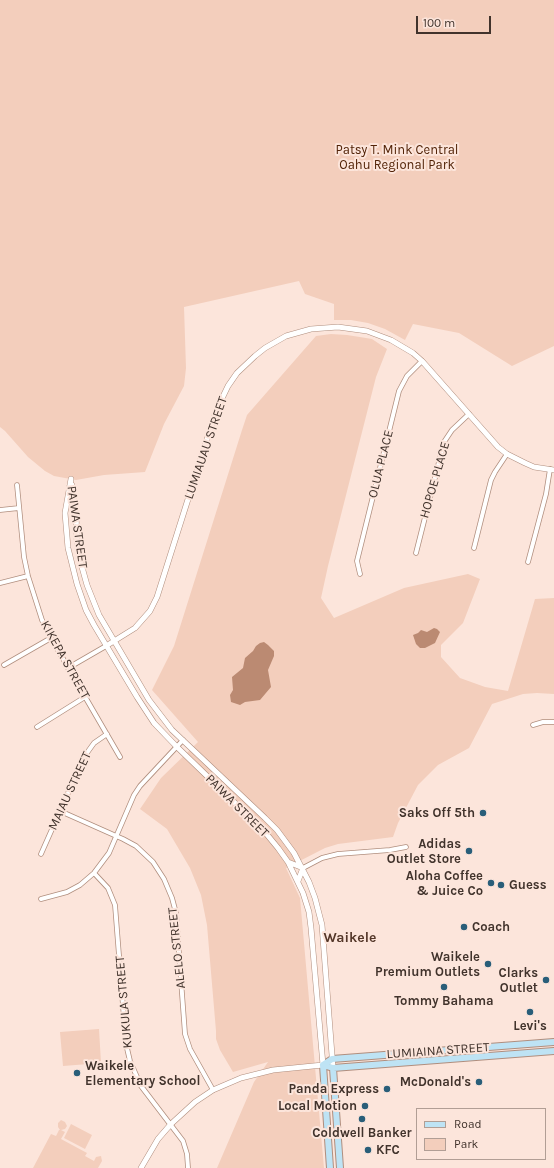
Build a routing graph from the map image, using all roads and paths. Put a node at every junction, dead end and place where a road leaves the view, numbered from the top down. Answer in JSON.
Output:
{"nodes":[{"id":1,"x":422,"y":361,"type":"junction"},
{"id":2,"x":469,"y":414,"type":"junction"},
{"id":3,"x":507,"y":454,"type":"junction"},
{"id":4,"x":552,"y":470,"type":"edge"},
{"id":5,"x":17,"y":485,"type":"dead end"},
{"id":6,"x":19,"y":508,"type":"junction"},
{"id":7,"x":0,"y":510,"type":"edge"},
{"id":8,"x":474,"y":548,"type":"dead end"},
{"id":9,"x":416,"y":553,"type":"dead end"},
{"id":10,"x":528,"y":562,"type":"dead end"},
{"id":11,"x":360,"y":574,"type":"dead end"},
{"id":12,"x":28,"y":576,"type":"junction"},
{"id":13,"x":0,"y":583,"type":"edge"},
{"id":14,"x":51,"y":638,"type":"junction"},
{"id":15,"x":114,"y":641,"type":"junction"},
{"id":16,"x":106,"y":646,"type":"junction"},
{"id":17,"x":4,"y":665,"type":"dead end"},
{"id":18,"x":68,"y":668,"type":"junction"},
{"id":19,"x":85,"y":698,"type":"junction"},
{"id":20,"x":554,"y":722,"type":"edge"},
{"id":21,"x":533,"y":725,"type":"dead end"},
{"id":22,"x":37,"y":727,"type":"dead end"},
{"id":23,"x":107,"y":734,"type":"junction"},
{"id":24,"x":183,"y":740,"type":"junction"},
{"id":25,"x":177,"y":747,"type":"junction"},
{"id":26,"x":120,"y":757,"type":"dead end"},
{"id":27,"x":60,"y":810,"type":"junction"},
{"id":28,"x":116,"y":836,"type":"junction"},
{"id":29,"x":406,"y":847,"type":"dead end"},
{"id":30,"x":41,"y":854,"type":"dead end"},
{"id":31,"x":288,"y":862,"type":"junction"},
{"id":32,"x":303,"y":868,"type":"junction"},
{"id":33,"x":94,"y":873,"type":"junction"},
{"id":34,"x":298,"y":881,"type":"junction"},
{"id":35,"x":41,"y":899,"type":"dead end"},
{"id":36,"x":554,"y":1042,"type":"edge"},
{"id":37,"x":554,"y":1052,"type":"edge"},
{"id":38,"x":332,"y":1059,"type":"junction"},
{"id":39,"x":323,"y":1065,"type":"junction"},
{"id":40,"x":333,"y":1068,"type":"junction"},
{"id":41,"x":214,"y":1090,"type":"junction"},
{"id":42,"x":170,"y":1124,"type":"junction"},
{"id":43,"x":141,"y":1168,"type":"edge"},
{"id":44,"x":188,"y":1168,"type":"edge"},
{"id":45,"x":330,"y":1168,"type":"edge"},
{"id":46,"x":340,"y":1168,"type":"edge"}],
"edges":[{"from":1,"to":2,"type":"street","name":"LUMIAUAU STREET"},
{"from":1,"to":11,"type":"street","name":"OLUA PLACE"},
{"from":1,"to":15,"type":"street","name":"LUMIAUAU STREET"},
{"from":2,"to":3,"type":"street","name":"LUMIAUAU STREET"},
{"from":2,"to":9,"type":"street","name":"HOPOE PLACE"},
{"from":3,"to":4,"type":"street","name":"LUMIAUAU STREET"},
{"from":3,"to":8,"type":"street"},
{"from":4,"to":10,"type":"street"},
{"from":5,"to":6,"type":"street","name":"KIKEPA STREET"},
{"from":6,"to":7,"type":"street"},
{"from":6,"to":12,"type":"street","name":"KIKEPA STREET"},
{"from":12,"to":13,"type":"street"},
{"from":12,"to":14,"type":"street","name":"KIKEPA STREET"},
{"from":14,"to":17,"type":"street"},
{"from":14,"to":18,"type":"street","name":"KIKEPA STREET"},
{"from":15,"to":16,"type":"street","name":"LUMIAUAU STREET"},
{"from":15,"to":16,"type":"street","name":"PAIWA STREET"},
{"from":15,"to":24,"type":"street","name":"PAIWA STREET"},
{"from":16,"to":18,"type":"street","name":"LUMIAUAU STREET"},
{"from":16,"to":25,"type":"street","name":"PAIWA STREET"},
{"from":18,"to":19,"type":"street","name":"KIKEPA STREET"},
{"from":19,"to":22,"type":"street"},
{"from":19,"to":23,"type":"street","name":"KIKEPA STREET"},
{"from":20,"to":21,"type":"street"},
{"from":23,"to":26,"type":"street","name":"KIKEPA STREET"},
{"from":23,"to":27,"type":"street","name":"MAIAU STREET"},
{"from":24,"to":25,"type":"street"},
{"from":24,"to":32,"type":"street","name":"PAIWA STREET"},
{"from":25,"to":28,"type":"street"},
{"from":25,"to":31,"type":"street","name":"PAIWA STREET"},
{"from":27,"to":28,"type":"street","name":"ALELO STREET"},
{"from":27,"to":30,"type":"street","name":"MAIAU STREET"},
{"from":28,"to":33,"type":"street"},
{"from":28,"to":41,"type":"street","name":"ALELO STREET"},
{"from":29,"to":32,"type":"street"},
{"from":31,"to":32,"type":"street"},
{"from":31,"to":34,"type":"street","name":"PAIWA STREET"},
{"from":32,"to":34,"type":"street"},
{"from":32,"to":38,"type":"street","name":"PAIWA STREET"},
{"from":33,"to":35,"type":"street"},
{"from":33,"to":42,"type":"street","name":"KUKULA STREET"},
{"from":34,"to":39,"type":"street","name":"PAIWA STREET"},
{"from":36,"to":38,"type":"main road","name":"LUMIAINA STREET"},
{"from":37,"to":40,"type":"main road","name":"LUMIAINA STREET"},
{"from":38,"to":39,"type":"main road","name":"LUMIAINA STREET"},
{"from":38,"to":40,"type":"street","name":"PAIWA STREET"},
{"from":39,"to":40,"type":"main road","name":"LUMIAINA STREET"},
{"from":39,"to":41,"type":"street","name":"LUMIAINA STREET"},
{"from":39,"to":45,"type":"main road","name":"PAIWA STREET"},
{"from":40,"to":46,"type":"main road","name":"PAIWA STREET"},
{"from":41,"to":42,"type":"street","name":"LUMIAINA STREET"},
{"from":42,"to":43,"type":"street","name":"LUMIAINA STREET"},
{"from":42,"to":44,"type":"street","name":"KUKULA STREET"}]}
